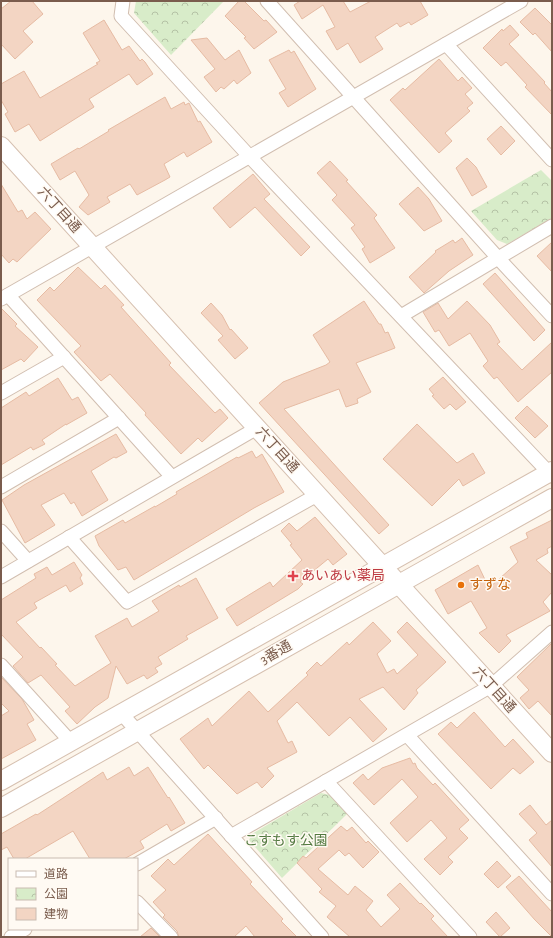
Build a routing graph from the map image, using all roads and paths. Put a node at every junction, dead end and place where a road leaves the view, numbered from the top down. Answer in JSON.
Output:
{"nodes":[{"id":1,"x":123,"y":1,"type":"edge"},
{"id":2,"x":521,"y":1,"type":"edge"},
{"id":3,"x":272,"y":2,"type":"edge"},
{"id":4,"x":446,"y":44,"type":"junction"},
{"id":5,"x":354,"y":97,"type":"junction"},
{"id":6,"x":1,"y":146,"type":"edge"},
{"id":7,"x":250,"y":157,"type":"junction"},
{"id":8,"x":552,"y":160,"type":"edge"},
{"id":9,"x":552,"y":226,"type":"edge"},
{"id":10,"x":93,"y":247,"type":"junction"},
{"id":11,"x":498,"y":258,"type":"junction"},
{"id":12,"x":4,"y":297,"type":"edge"},
{"id":13,"x":401,"y":316,"type":"junction"},
{"id":14,"x":552,"y":316,"type":"edge"},
{"id":15,"x":64,"y":357,"type":"junction"},
{"id":16,"x":1,"y":393,"type":"edge"},
{"id":17,"x":119,"y":418,"type":"junction"},
{"id":18,"x":257,"y":428,"type":"junction"},
{"id":19,"x":551,"y":473,"type":"edge"},
{"id":20,"x":172,"y":477,"type":"junction"},
{"id":21,"x":1,"y":487,"type":"edge"},
{"id":22,"x":318,"y":495,"type":"junction"},
{"id":23,"x":552,"y":498,"type":"edge"},
{"id":24,"x":1,"y":531,"type":"edge"},
{"id":25,"x":69,"y":537,"type":"junction"},
{"id":26,"x":28,"y":561,"type":"junction"},
{"id":27,"x":382,"y":566,"type":"junction"},
{"id":28,"x":1,"y":576,"type":"edge"},
{"id":29,"x":399,"y":584,"type":"junction"},
{"id":30,"x":552,"y":632,"type":"edge"},
{"id":31,"x":1,"y":665,"type":"edge"},
{"id":32,"x":491,"y":686,"type":"junction"},
{"id":33,"x":121,"y":713,"type":"junction"},
{"id":34,"x":138,"y":730,"type":"junction"},
{"id":35,"x":407,"y":735,"type":"junction"},
{"id":36,"x":70,"y":742,"type":"junction"},
{"id":37,"x":552,"y":753,"type":"edge"},
{"id":38,"x":1,"y":781,"type":"edge"},
{"id":39,"x":326,"y":781,"type":"junction"},
{"id":40,"x":1,"y":808,"type":"edge"},
{"id":41,"x":216,"y":818,"type":"junction"},
{"id":42,"x":231,"y":836,"type":"junction"},
{"id":43,"x":138,"y":863,"type":"edge"},
{"id":44,"x":552,"y":894,"type":"edge"},
{"id":45,"x":138,"y":903,"type":"edge"},
{"id":46,"x":171,"y":937,"type":"edge"},
{"id":47,"x":322,"y":937,"type":"edge"},
{"id":48,"x":470,"y":937,"type":"edge"}],
"edges":[{"from":1,"to":7,"type":"street"},
{"from":2,"to":4,"type":"street"},
{"from":3,"to":5,"type":"street"},
{"from":4,"to":5,"type":"street"},
{"from":4,"to":8,"type":"street"},
{"from":5,"to":7,"type":"street"},
{"from":5,"to":11,"type":"street"},
{"from":6,"to":10,"type":"street","name":"六丁目通"},
{"from":7,"to":10,"type":"street"},
{"from":7,"to":13,"type":"street"},
{"from":9,"to":11,"type":"street"},
{"from":10,"to":12,"type":"street"},
{"from":10,"to":18,"type":"street","name":"六丁目通"},
{"from":11,"to":13,"type":"street"},
{"from":11,"to":14,"type":"street"},
{"from":12,"to":15,"type":"street"},
{"from":13,"to":19,"type":"street"},
{"from":15,"to":16,"type":"street"},
{"from":15,"to":17,"type":"street"},
{"from":17,"to":20,"type":"street"},
{"from":17,"to":21,"type":"street"},
{"from":18,"to":20,"type":"street"},
{"from":18,"to":22,"type":"street","name":"六丁目通"},
{"from":19,"to":27,"type":"street","name":"3番通"},
{"from":20,"to":25,"type":"street"},
{"from":22,"to":25,"type":"street"},
{"from":22,"to":27,"type":"street","name":"六丁目通"},
{"from":23,"to":29,"type":"street","name":"3番通"},
{"from":24,"to":26,"type":"street"},
{"from":25,"to":26,"type":"street"},
{"from":26,"to":28,"type":"street"},
{"from":27,"to":29,"type":"street","name":"六丁目通"},
{"from":27,"to":33,"type":"street","name":"3番通"},
{"from":29,"to":32,"type":"street","name":"六丁目通"},
{"from":29,"to":34,"type":"street","name":"3番通"},
{"from":30,"to":32,"type":"street"},
{"from":31,"to":36,"type":"street"},
{"from":32,"to":35,"type":"street"},
{"from":32,"to":37,"type":"street","name":"六丁目通"},
{"from":33,"to":34,"type":"street"},
{"from":33,"to":36,"type":"street","name":"3番通"},
{"from":34,"to":40,"type":"street","name":"3番通"},
{"from":34,"to":41,"type":"street"},
{"from":35,"to":39,"type":"street"},
{"from":35,"to":44,"type":"street"},
{"from":36,"to":38,"type":"street","name":"3番通"},
{"from":39,"to":42,"type":"street"},
{"from":39,"to":48,"type":"street"},
{"from":41,"to":42,"type":"street"},
{"from":41,"to":43,"type":"street"},
{"from":42,"to":47,"type":"street"},
{"from":45,"to":46,"type":"street"}]}
